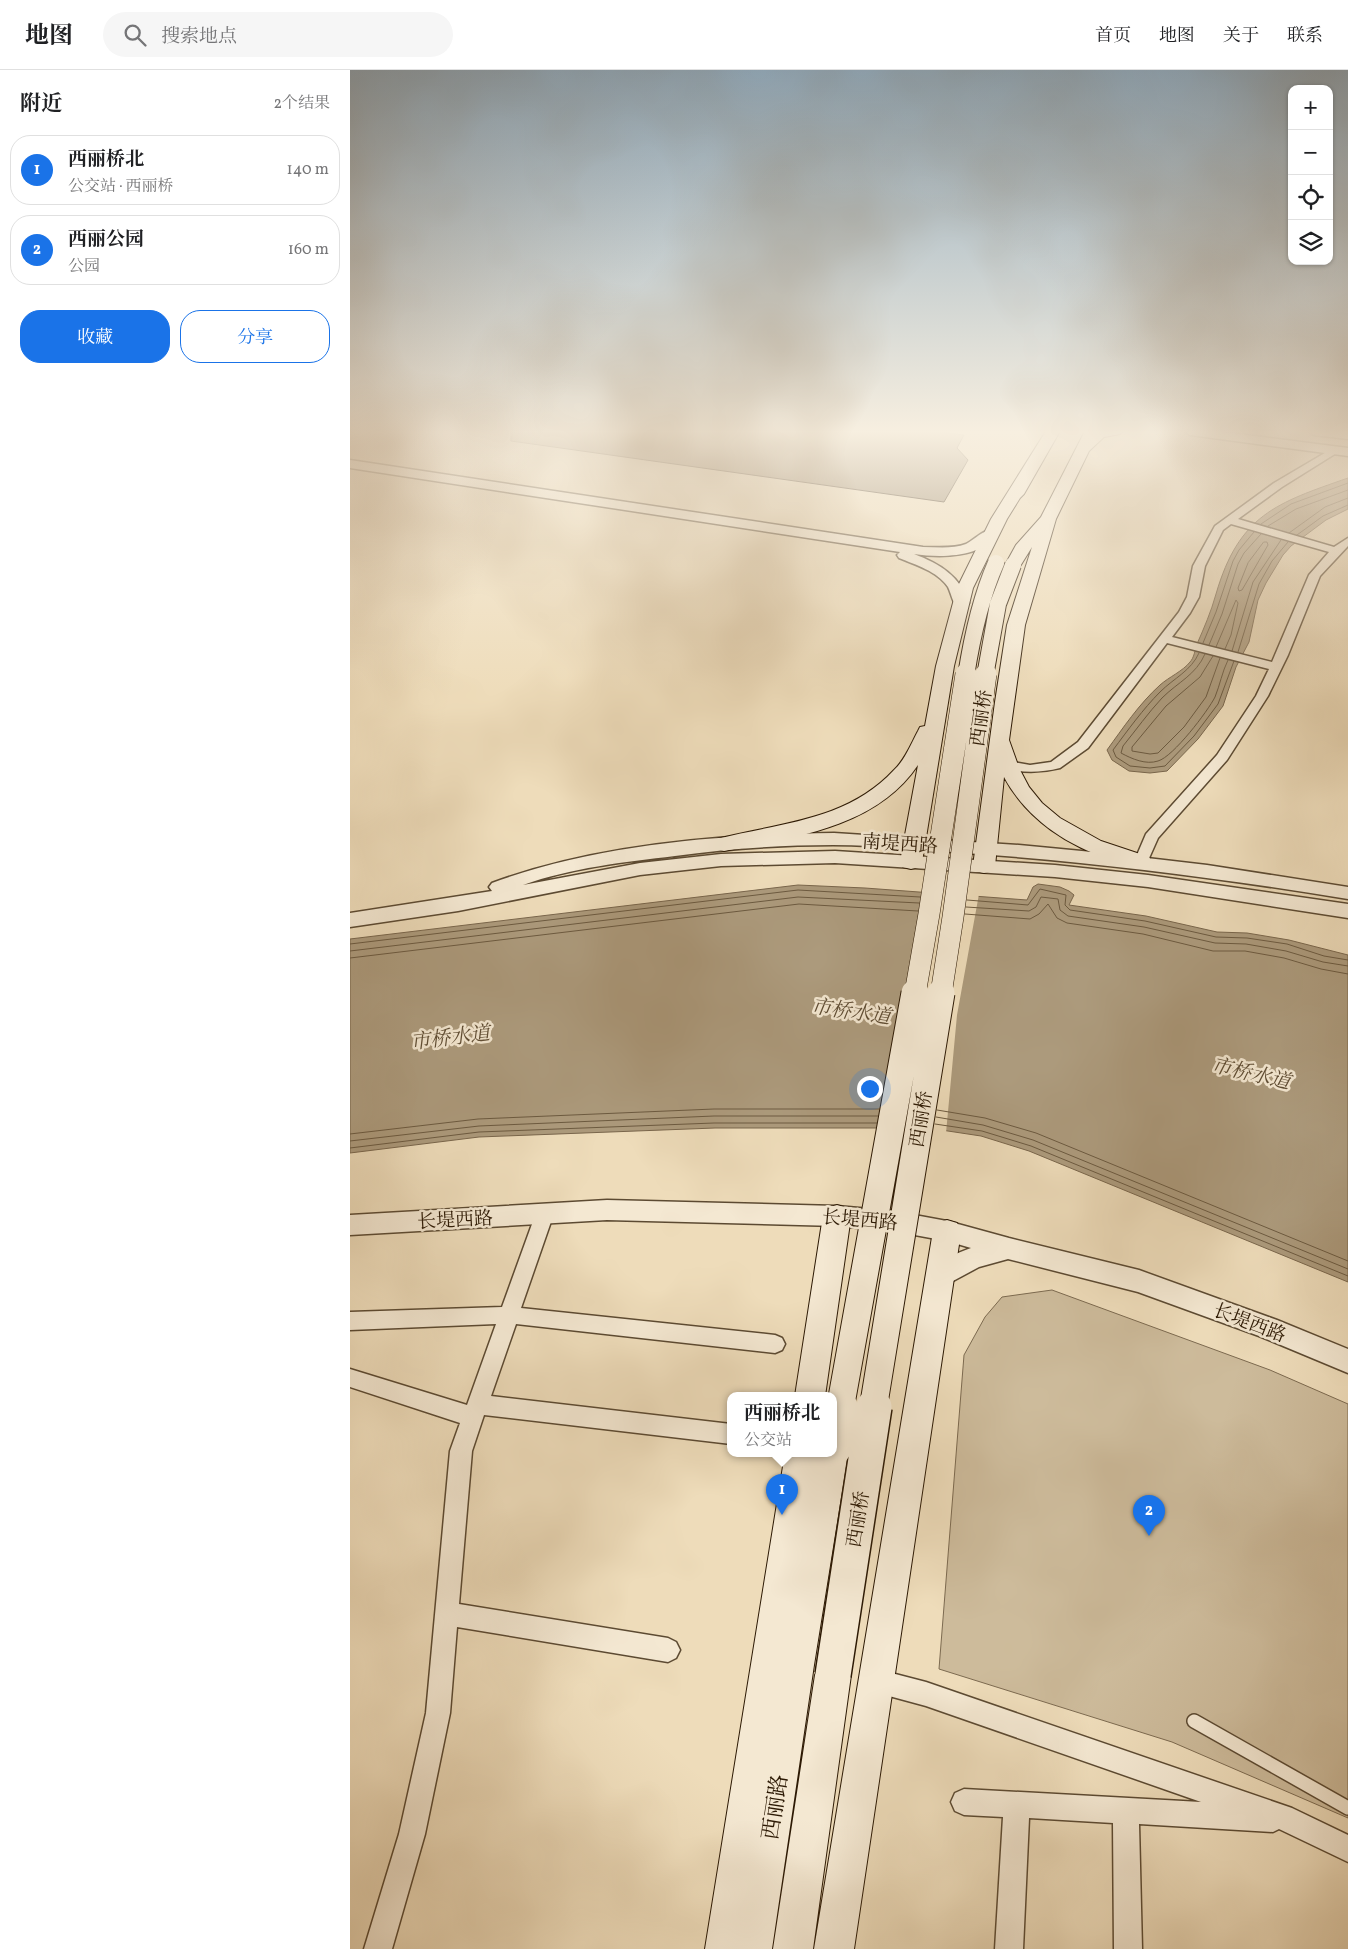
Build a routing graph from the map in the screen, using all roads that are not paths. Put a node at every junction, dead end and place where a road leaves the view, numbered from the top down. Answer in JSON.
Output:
{"nodes":[{"id":1,"x":673,"y":519,"type":"edge"},
{"id":2,"x":710,"y":519,"type":"edge"},
{"id":3,"x":1000,"y":519,"type":"edge"},
{"id":4,"x":1009,"y":519,"type":"edge"},
{"id":5,"x":1048,"y":519,"type":"joint"},
{"id":6,"x":1229,"y":520,"type":"joint"},
{"id":7,"x":992,"y":533,"type":"junction"},
{"id":8,"x":1348,"y":541,"type":"edge"},
{"id":9,"x":1336,"y":551,"type":"junction"},
{"id":10,"x":1005,"y":564,"type":"junction"},
{"id":11,"x":960,"y":603,"type":"junction"},
{"id":12,"x":1164,"y":639,"type":"junction"},
{"id":13,"x":1276,"y":667,"type":"junction"},
{"id":14,"x":937,"y":712,"type":"junction"},
{"id":15,"x":999,"y":737,"type":"junction"},
{"id":16,"x":1007,"y":765,"type":"junction"},
{"id":17,"x":724,"y":844,"type":"junction"},
{"id":18,"x":913,"y":853,"type":"junction"},
{"id":19,"x":984,"y":858,"type":"junction"},
{"id":20,"x":1141,"y":862,"type":"junction"},
{"id":21,"x":1348,"y":893,"type":"edge"},
{"id":22,"x":458,"y":904,"type":"junction"},
{"id":23,"x":1348,"y":911,"type":"edge"},
{"id":24,"x":350,"y":920,"type":"edge"},
{"id":25,"x":545,"y":1214,"type":"junction"},
{"id":26,"x":837,"y":1216,"type":"junction"},
{"id":27,"x":350,"y":1225,"type":"edge"},
{"id":28,"x":947,"y":1231,"type":"junction"},
{"id":29,"x":1009,"y":1249,"type":"junction"},
{"id":30,"x":940,"y":1278,"type":"junction"},
{"id":31,"x":509,"y":1315,"type":"junction"},
{"id":32,"x":350,"y":1321,"type":"edge"},
{"id":33,"x":775,"y":1344,"type":"dead end"},
{"id":34,"x":1348,"y":1361,"type":"edge"},
{"id":35,"x":350,"y":1378,"type":"edge"},
{"id":36,"x":811,"y":1392,"type":"edge"},
{"id":37,"x":475,"y":1410,"type":"junction"},
{"id":38,"x":837,"y":1427,"type":"edge"},
{"id":39,"x":727,"y":1434,"type":"edge"},
{"id":40,"x":801,"y":1457,"type":"edge"},
{"id":41,"x":831,"y":1457,"type":"edge"},
{"id":42,"x":447,"y":1614,"type":"junction"},
{"id":43,"x":668,"y":1650,"type":"dead end"},
{"id":44,"x":796,"y":1665,"type":"joint"},
{"id":45,"x":833,"y":1675,"type":"joint"},
{"id":46,"x":876,"y":1681,"type":"junction"},
{"id":47,"x":1194,"y":1721,"type":"dead end"},
{"id":48,"x":964,"y":1802,"type":"dead end"},
{"id":49,"x":1017,"y":1805,"type":"junction"},
{"id":50,"x":1348,"y":1808,"type":"edge"},
{"id":51,"x":1126,"y":1812,"type":"junction"},
{"id":52,"x":1292,"y":1820,"type":"junction"},
{"id":53,"x":1348,"y":1849,"type":"edge"},
{"id":54,"x":378,"y":1949,"type":"edge"},
{"id":55,"x":725,"y":1949,"type":"edge"},
{"id":56,"x":752,"y":1949,"type":"edge"},
{"id":57,"x":793,"y":1949,"type":"edge"},
{"id":58,"x":834,"y":1949,"type":"edge"},
{"id":59,"x":1009,"y":1949,"type":"edge"},
{"id":60,"x":1128,"y":1949,"type":"edge"}],
"edges":[{"from":1,"to":11,"type":"street"},
{"from":2,"to":7,"type":"street"},
{"from":3,"to":7,"type":"main road"},
{"from":4,"to":10,"type":"main road"},
{"from":5,"to":10,"type":"main road"},
{"from":5,"to":15,"type":"main road"},
{"from":6,"to":9,"type":"street"},
{"from":6,"to":12,"type":"street"},
{"from":7,"to":11,"type":"main road"},
{"from":8,"to":9,"type":"street"},
{"from":9,"to":13,"type":"street"},
{"from":10,"to":38,"type":"main road","name":"西丽桥","bridge":true},
{"from":10,"to":45,"type":"main road","name":"西丽桥","bridge":true},
{"from":11,"to":14,"type":"main road"},
{"from":12,"to":13,"type":"street"},
{"from":12,"to":16,"type":"street"},
{"from":13,"to":20,"type":"street"},
{"from":14,"to":17,"type":"main road"},
{"from":14,"to":18,"type":"main road"},
{"from":15,"to":16,"type":"main road"},
{"from":15,"to":19,"type":"main road"},
{"from":16,"to":20,"type":"main road"},
{"from":17,"to":18,"type":"street","name":"南堤西路"},
{"from":17,"to":22,"type":"street","name":"南堤西路"},
{"from":18,"to":19,"type":"street","name":"南堤西路"},
{"from":18,"to":22,"type":"street","name":"南堤西路"},
{"from":19,"to":20,"type":"street","name":"南堤西路"},
{"from":19,"to":23,"type":"street","name":"南堤西路"},
{"from":20,"to":21,"type":"street","name":"南堤西路"},
{"from":22,"to":24,"type":"street","name":"南堤西路"},
{"from":25,"to":26,"type":"street","name":"长堤西路"},
{"from":25,"to":27,"type":"street","name":"长堤西路"},
{"from":25,"to":31,"type":"street"},
{"from":26,"to":28,"type":"street","name":"长堤西路"},
{"from":26,"to":36,"type":"main road"},
{"from":28,"to":29,"type":"street","name":"长堤西路"},
{"from":28,"to":30,"type":"main road"},
{"from":29,"to":30,"type":"street"},
{"from":29,"to":34,"type":"street","name":"长堤西路"},
{"from":30,"to":46,"type":"main road"},
{"from":31,"to":32,"type":"street"},
{"from":31,"to":33,"type":"street"},
{"from":31,"to":37,"type":"street"},
{"from":35,"to":37,"type":"street"},
{"from":37,"to":39,"type":"street"},
{"from":37,"to":42,"type":"street"},
{"from":40,"to":55,"type":"main road"},
{"from":41,"to":44,"type":"main road","name":"西丽桥"},
{"from":42,"to":43,"type":"street"},
{"from":42,"to":54,"type":"street"},
{"from":44,"to":56,"type":"main road","name":"西丽路"},
{"from":45,"to":57,"type":"main road","name":"西丽路"},
{"from":46,"to":52,"type":"street"},
{"from":46,"to":58,"type":"main road"},
{"from":47,"to":50,"type":"lane"},
{"from":48,"to":49,"type":"street"},
{"from":49,"to":51,"type":"street"},
{"from":49,"to":59,"type":"street"},
{"from":51,"to":52,"type":"street"},
{"from":51,"to":60,"type":"street"},
{"from":52,"to":53,"type":"street"}]}
